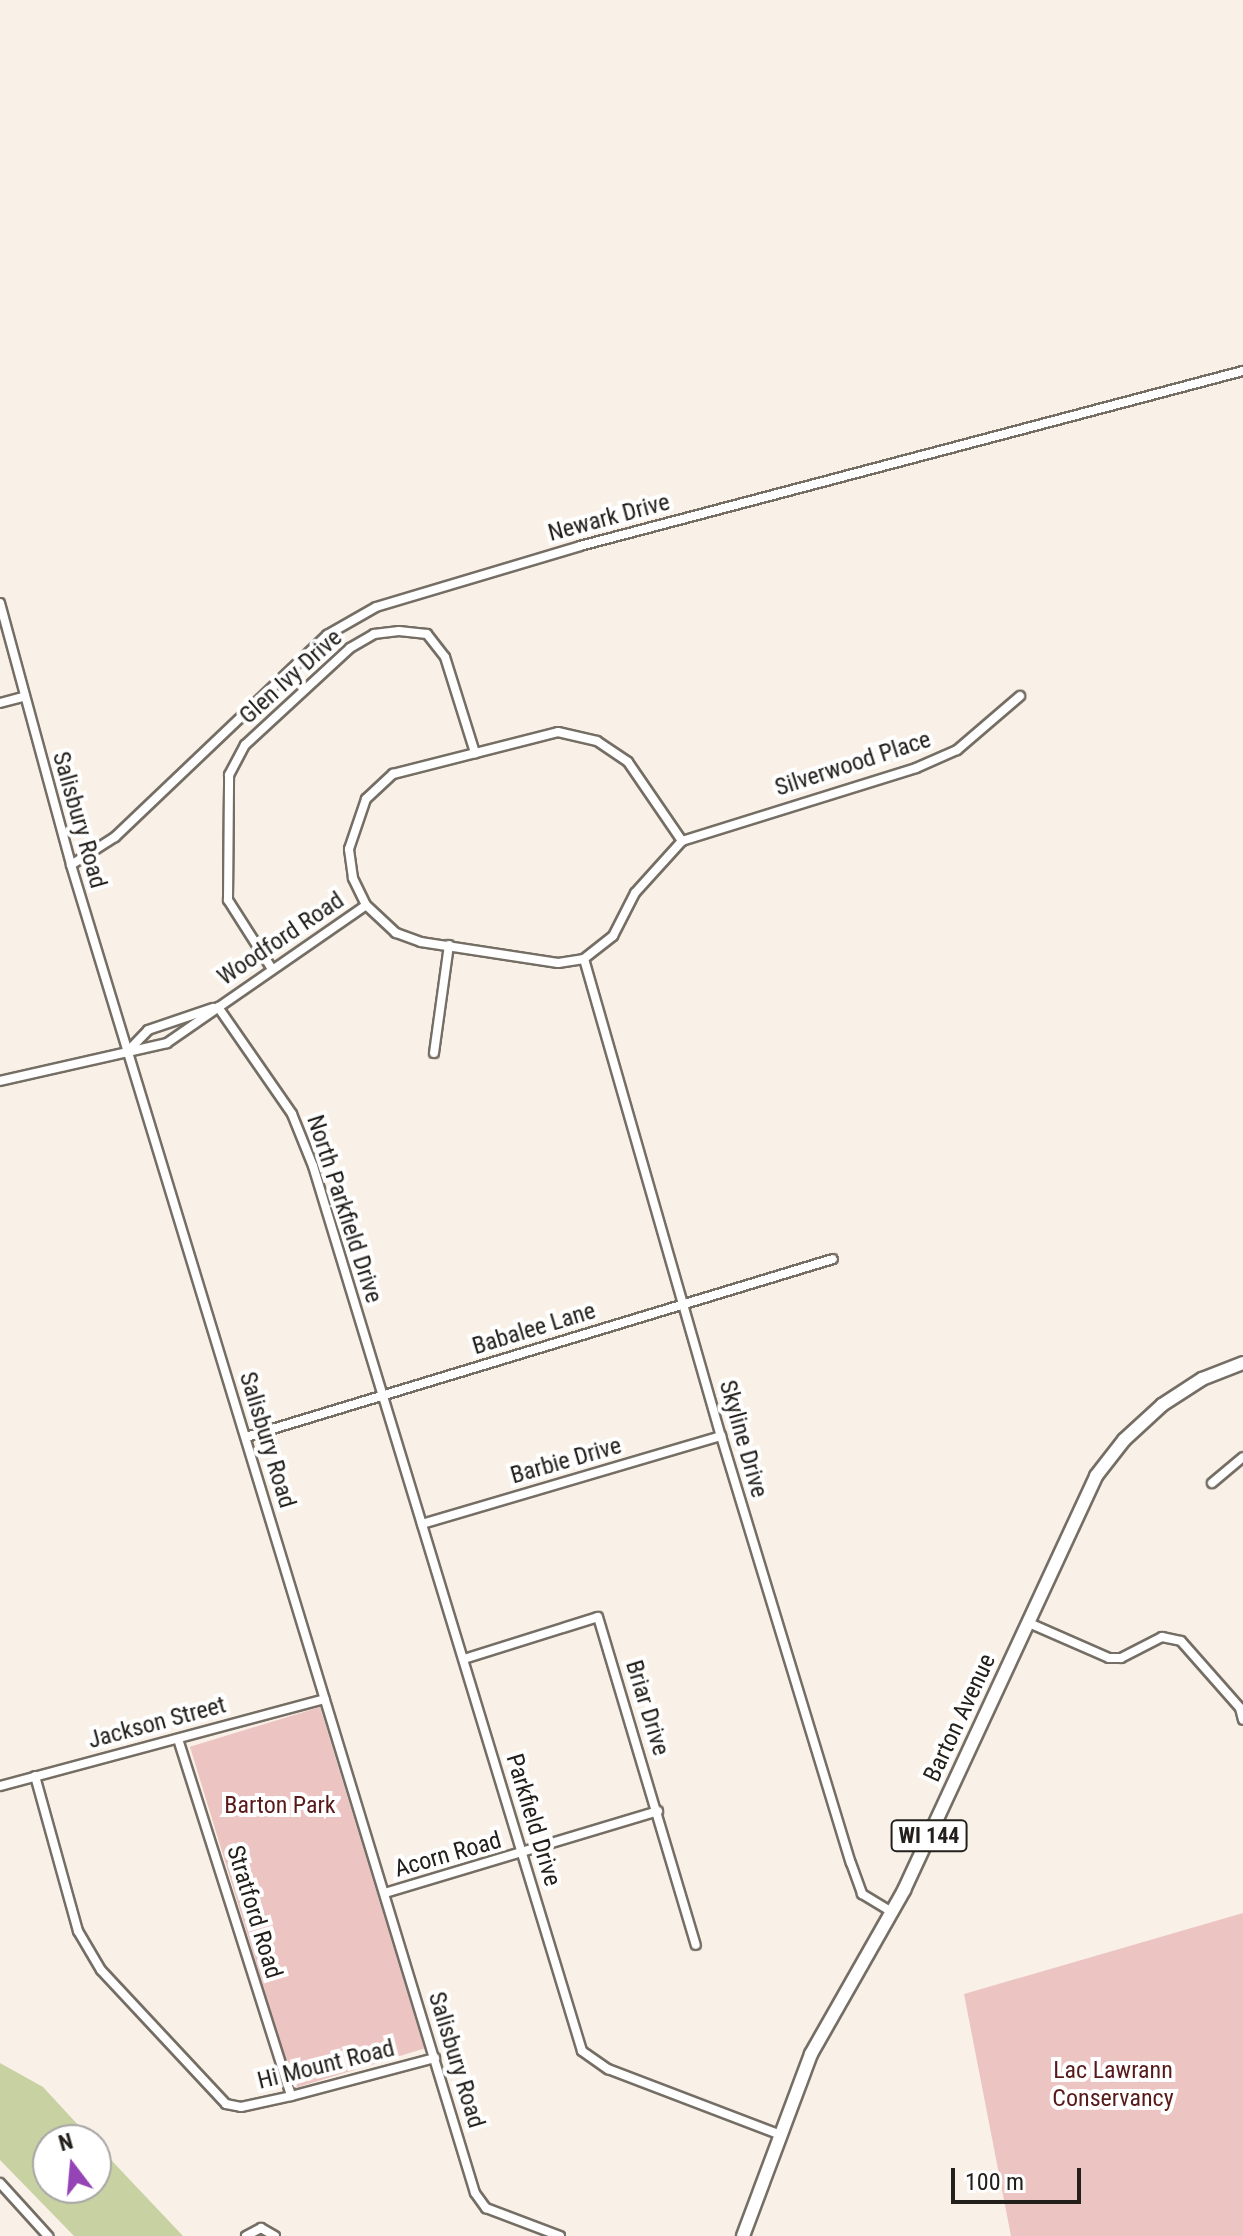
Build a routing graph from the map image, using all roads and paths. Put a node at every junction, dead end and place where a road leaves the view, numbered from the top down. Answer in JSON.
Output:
{"nodes":[{"id":1,"x":1243,"y":371,"type":"edge"},
{"id":2,"x":0,"y":603,"type":"edge"},
{"id":3,"x":1020,"y":696,"type":"dead end"},
{"id":4,"x":22,"y":697,"type":"junction"},
{"id":5,"x":0,"y":703,"type":"edge"},
{"id":6,"x":475,"y":753,"type":"junction"},
{"id":7,"x":682,"y":841,"type":"junction"},
{"id":8,"x":71,"y":865,"type":"junction"},
{"id":9,"x":366,"y":905,"type":"junction"},
{"id":10,"x":449,"y":945,"type":"junction"},
{"id":11,"x":584,"y":959,"type":"junction"},
{"id":12,"x":272,"y":969,"type":"junction"},
{"id":13,"x":218,"y":1007,"type":"junction"},
{"id":14,"x":128,"y":1051,"type":"junction"},
{"id":15,"x":434,"y":1053,"type":"dead end"},
{"id":16,"x":0,"y":1081,"type":"edge"},
{"id":17,"x":833,"y":1259,"type":"dead end"},
{"id":18,"x":685,"y":1304,"type":"junction"},
{"id":19,"x":1243,"y":1363,"type":"edge"},
{"id":20,"x":383,"y":1395,"type":"junction"},
{"id":21,"x":721,"y":1436,"type":"junction"},
{"id":22,"x":246,"y":1437,"type":"junction"},
{"id":23,"x":1243,"y":1457,"type":"edge"},
{"id":24,"x":1212,"y":1483,"type":"dead end"},
{"id":25,"x":422,"y":1524,"type":"junction"},
{"id":26,"x":1029,"y":1623,"type":"junction"},
{"id":27,"x":464,"y":1659,"type":"junction"},
{"id":28,"x":325,"y":1699,"type":"junction"},
{"id":29,"x":1243,"y":1720,"type":"edge"},
{"id":30,"x":178,"y":1739,"type":"junction"},
{"id":31,"x":35,"y":1776,"type":"junction"},
{"id":32,"x":0,"y":1786,"type":"edge"},
{"id":33,"x":658,"y":1811,"type":"junction"},
{"id":34,"x":523,"y":1854,"type":"junction"},
{"id":35,"x":385,"y":1893,"type":"junction"},
{"id":36,"x":892,"y":1912,"type":"junction"},
{"id":37,"x":696,"y":1945,"type":"dead end"},
{"id":38,"x":435,"y":2058,"type":"junction"},
{"id":39,"x":291,"y":2096,"type":"junction"},
{"id":40,"x":781,"y":2135,"type":"junction"},
{"id":41,"x":0,"y":2183,"type":"edge"},
{"id":42,"x":48,"y":2236,"type":"edge"},
{"id":43,"x":246,"y":2236,"type":"edge"},
{"id":44,"x":275,"y":2236,"type":"edge"},
{"id":45,"x":560,"y":2236,"type":"edge"},
{"id":46,"x":743,"y":2236,"type":"edge"}],
"edges":[{"from":1,"to":8,"type":"street","name":"Newark Drive"},
{"from":2,"to":4,"type":"street","name":"Salisbury Road"},
{"from":3,"to":7,"type":"street","name":"Silverwood Place"},
{"from":4,"to":5,"type":"street"},
{"from":4,"to":8,"type":"street","name":"Salisbury Road"},
{"from":6,"to":7,"type":"street"},
{"from":6,"to":9,"type":"street"},
{"from":6,"to":12,"type":"street","name":"Glen Ivy Drive"},
{"from":7,"to":11,"type":"street"},
{"from":8,"to":14,"type":"street","name":"Salisbury Road"},
{"from":9,"to":10,"type":"street"},
{"from":9,"to":12,"type":"street","name":"Woodford Road"},
{"from":10,"to":11,"type":"street"},
{"from":10,"to":15,"type":"street"},
{"from":11,"to":18,"type":"street","name":"Skyline Drive"},
{"from":12,"to":13,"type":"street","name":"Woodford Road"},
{"from":13,"to":14,"type":"street","name":"Woodford Road"},
{"from":13,"to":14,"type":"street","name":"Woodford Road"},
{"from":13,"to":20,"type":"street","name":"North Parkfield Drive"},
{"from":14,"to":16,"type":"street","name":"Woodford Road"},
{"from":14,"to":22,"type":"street","name":"Salisbury Road"},
{"from":17,"to":18,"type":"street","name":"Babalee Lane"},
{"from":18,"to":20,"type":"street","name":"Babalee Lane"},
{"from":18,"to":21,"type":"street","name":"Skyline Drive"},
{"from":19,"to":26,"type":"main road","name":"Barton Avenue","number":"WI 144"},
{"from":20,"to":22,"type":"street","name":"Babalee Lane"},
{"from":20,"to":25,"type":"street","name":"Parkfield Drive"},
{"from":21,"to":25,"type":"street","name":"Barbie Drive"},
{"from":21,"to":36,"type":"street","name":"Skyline Drive"},
{"from":22,"to":28,"type":"street","name":"Salisbury Road"},
{"from":23,"to":24,"type":"street"},
{"from":25,"to":27,"type":"street","name":"Parkfield Drive"},
{"from":26,"to":29,"type":"street"},
{"from":26,"to":36,"type":"main road","name":"Barton Avenue","number":"WI 144"},
{"from":27,"to":33,"type":"street","name":"Briar Drive"},
{"from":27,"to":34,"type":"street","name":"Parkfield Drive"},
{"from":28,"to":30,"type":"street","name":"Jackson Street"},
{"from":28,"to":35,"type":"street","name":"Salisbury Road"},
{"from":30,"to":31,"type":"street","name":"Jackson Street"},
{"from":30,"to":39,"type":"street","name":"Stratford Road"},
{"from":31,"to":32,"type":"street","name":"Jackson Street"},
{"from":31,"to":39,"type":"street","name":"Hi Mount Road"},
{"from":33,"to":34,"type":"street","name":"Acorn Road"},
{"from":33,"to":37,"type":"street","name":"Briar Drive"},
{"from":34,"to":35,"type":"street","name":"Acorn Road"},
{"from":34,"to":40,"type":"street","name":"Parkfield Drive"},
{"from":35,"to":38,"type":"street","name":"Salisbury Road"},
{"from":36,"to":40,"type":"main road","name":"Barton Avenue","number":"WI 144"},
{"from":38,"to":39,"type":"street","name":"Hi Mount Road"},
{"from":38,"to":45,"type":"street","name":"Salisbury Road"},
{"from":40,"to":46,"type":"main road","name":"Barton Avenue","number":"WI 144"},
{"from":41,"to":42,"type":"street"},
{"from":43,"to":44,"type":"street"}]}
